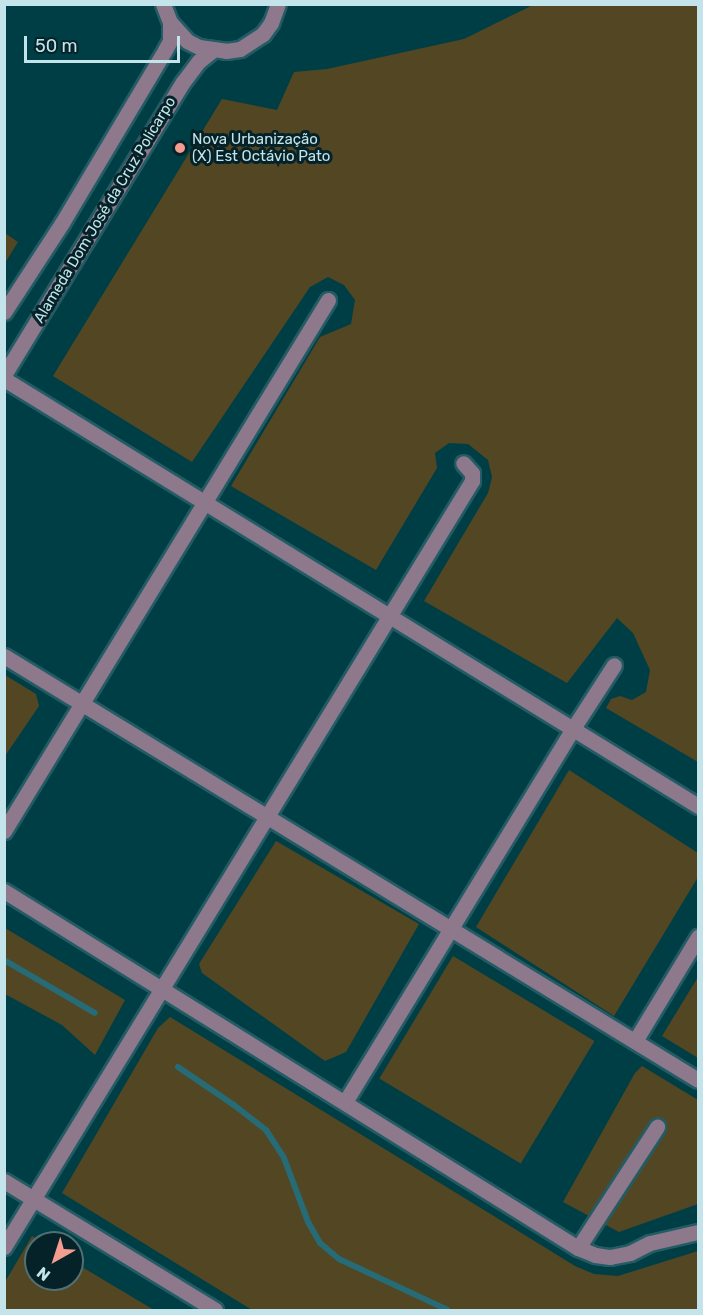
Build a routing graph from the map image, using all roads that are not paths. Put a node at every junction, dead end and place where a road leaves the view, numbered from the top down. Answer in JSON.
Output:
{"nodes":[{"id":1,"x":163,"y":4,"type":"edge"},
{"id":2,"x":278,"y":4,"type":"edge"},
{"id":3,"x":170,"y":22,"type":"junction"},
{"id":4,"x":212,"y":51,"type":"junction"},
{"id":5,"x":327,"y":300,"type":"dead end"},
{"id":6,"x":4,"y":312,"type":"edge"},
{"id":7,"x":4,"y":375,"type":"edge"},
{"id":8,"x":4,"y":380,"type":"edge"},
{"id":9,"x":463,"y":464,"type":"dead end"},
{"id":10,"x":206,"y":502,"type":"junction"},
{"id":11,"x":391,"y":616,"type":"junction"},
{"id":12,"x":4,"y":656,"type":"edge"},
{"id":13,"x":614,"y":665,"type":"dead end"},
{"id":14,"x":83,"y":703,"type":"junction"},
{"id":15,"x":572,"y":730,"type":"junction"},
{"id":16,"x":699,"y":806,"type":"edge"},
{"id":17,"x":269,"y":815,"type":"junction"},
{"id":18,"x":4,"y":831,"type":"edge"},
{"id":19,"x":4,"y":891,"type":"edge"},
{"id":20,"x":452,"y":928,"type":"junction"},
{"id":21,"x":699,"y":937,"type":"edge"},
{"id":22,"x":162,"y":988,"type":"junction"},
{"id":23,"x":635,"y":1041,"type":"junction"},
{"id":24,"x":699,"y":1080,"type":"edge"},
{"id":25,"x":345,"y":1102,"type":"junction"},
{"id":26,"x":657,"y":1126,"type":"dead end"},
{"id":27,"x":4,"y":1181,"type":"edge"},
{"id":28,"x":34,"y":1199,"type":"junction"},
{"id":29,"x":699,"y":1232,"type":"edge"},
{"id":30,"x":4,"y":1247,"type":"edge"},
{"id":31,"x":578,"y":1248,"type":"junction"},
{"id":32,"x":215,"y":1311,"type":"edge"}],
"edges":[{"from":1,"to":3,"type":"street"},
{"from":2,"to":4,"type":"street"},
{"from":3,"to":4,"type":"street"},
{"from":3,"to":6,"type":"street","name":"Alameda Dom José da Cruz Policarpo"},
{"from":4,"to":7,"type":"street","name":"Alameda Dom José da Cruz Policarpo"},
{"from":5,"to":10,"type":"street"},
{"from":8,"to":10,"type":"street"},
{"from":9,"to":11,"type":"street"},
{"from":10,"to":11,"type":"street"},
{"from":10,"to":14,"type":"street"},
{"from":11,"to":15,"type":"street"},
{"from":11,"to":17,"type":"street"},
{"from":12,"to":14,"type":"street"},
{"from":13,"to":15,"type":"street"},
{"from":14,"to":17,"type":"street"},
{"from":14,"to":18,"type":"street"},
{"from":15,"to":16,"type":"street"},
{"from":15,"to":20,"type":"street"},
{"from":17,"to":20,"type":"street"},
{"from":17,"to":22,"type":"street"},
{"from":19,"to":22,"type":"street"},
{"from":20,"to":23,"type":"street"},
{"from":20,"to":25,"type":"street"},
{"from":21,"to":23,"type":"street"},
{"from":22,"to":25,"type":"street"},
{"from":22,"to":28,"type":"street"},
{"from":23,"to":24,"type":"street"},
{"from":25,"to":31,"type":"street"},
{"from":26,"to":31,"type":"street"},
{"from":27,"to":28,"type":"street"},
{"from":28,"to":30,"type":"street"},
{"from":28,"to":32,"type":"street"},
{"from":29,"to":31,"type":"street"}]}
